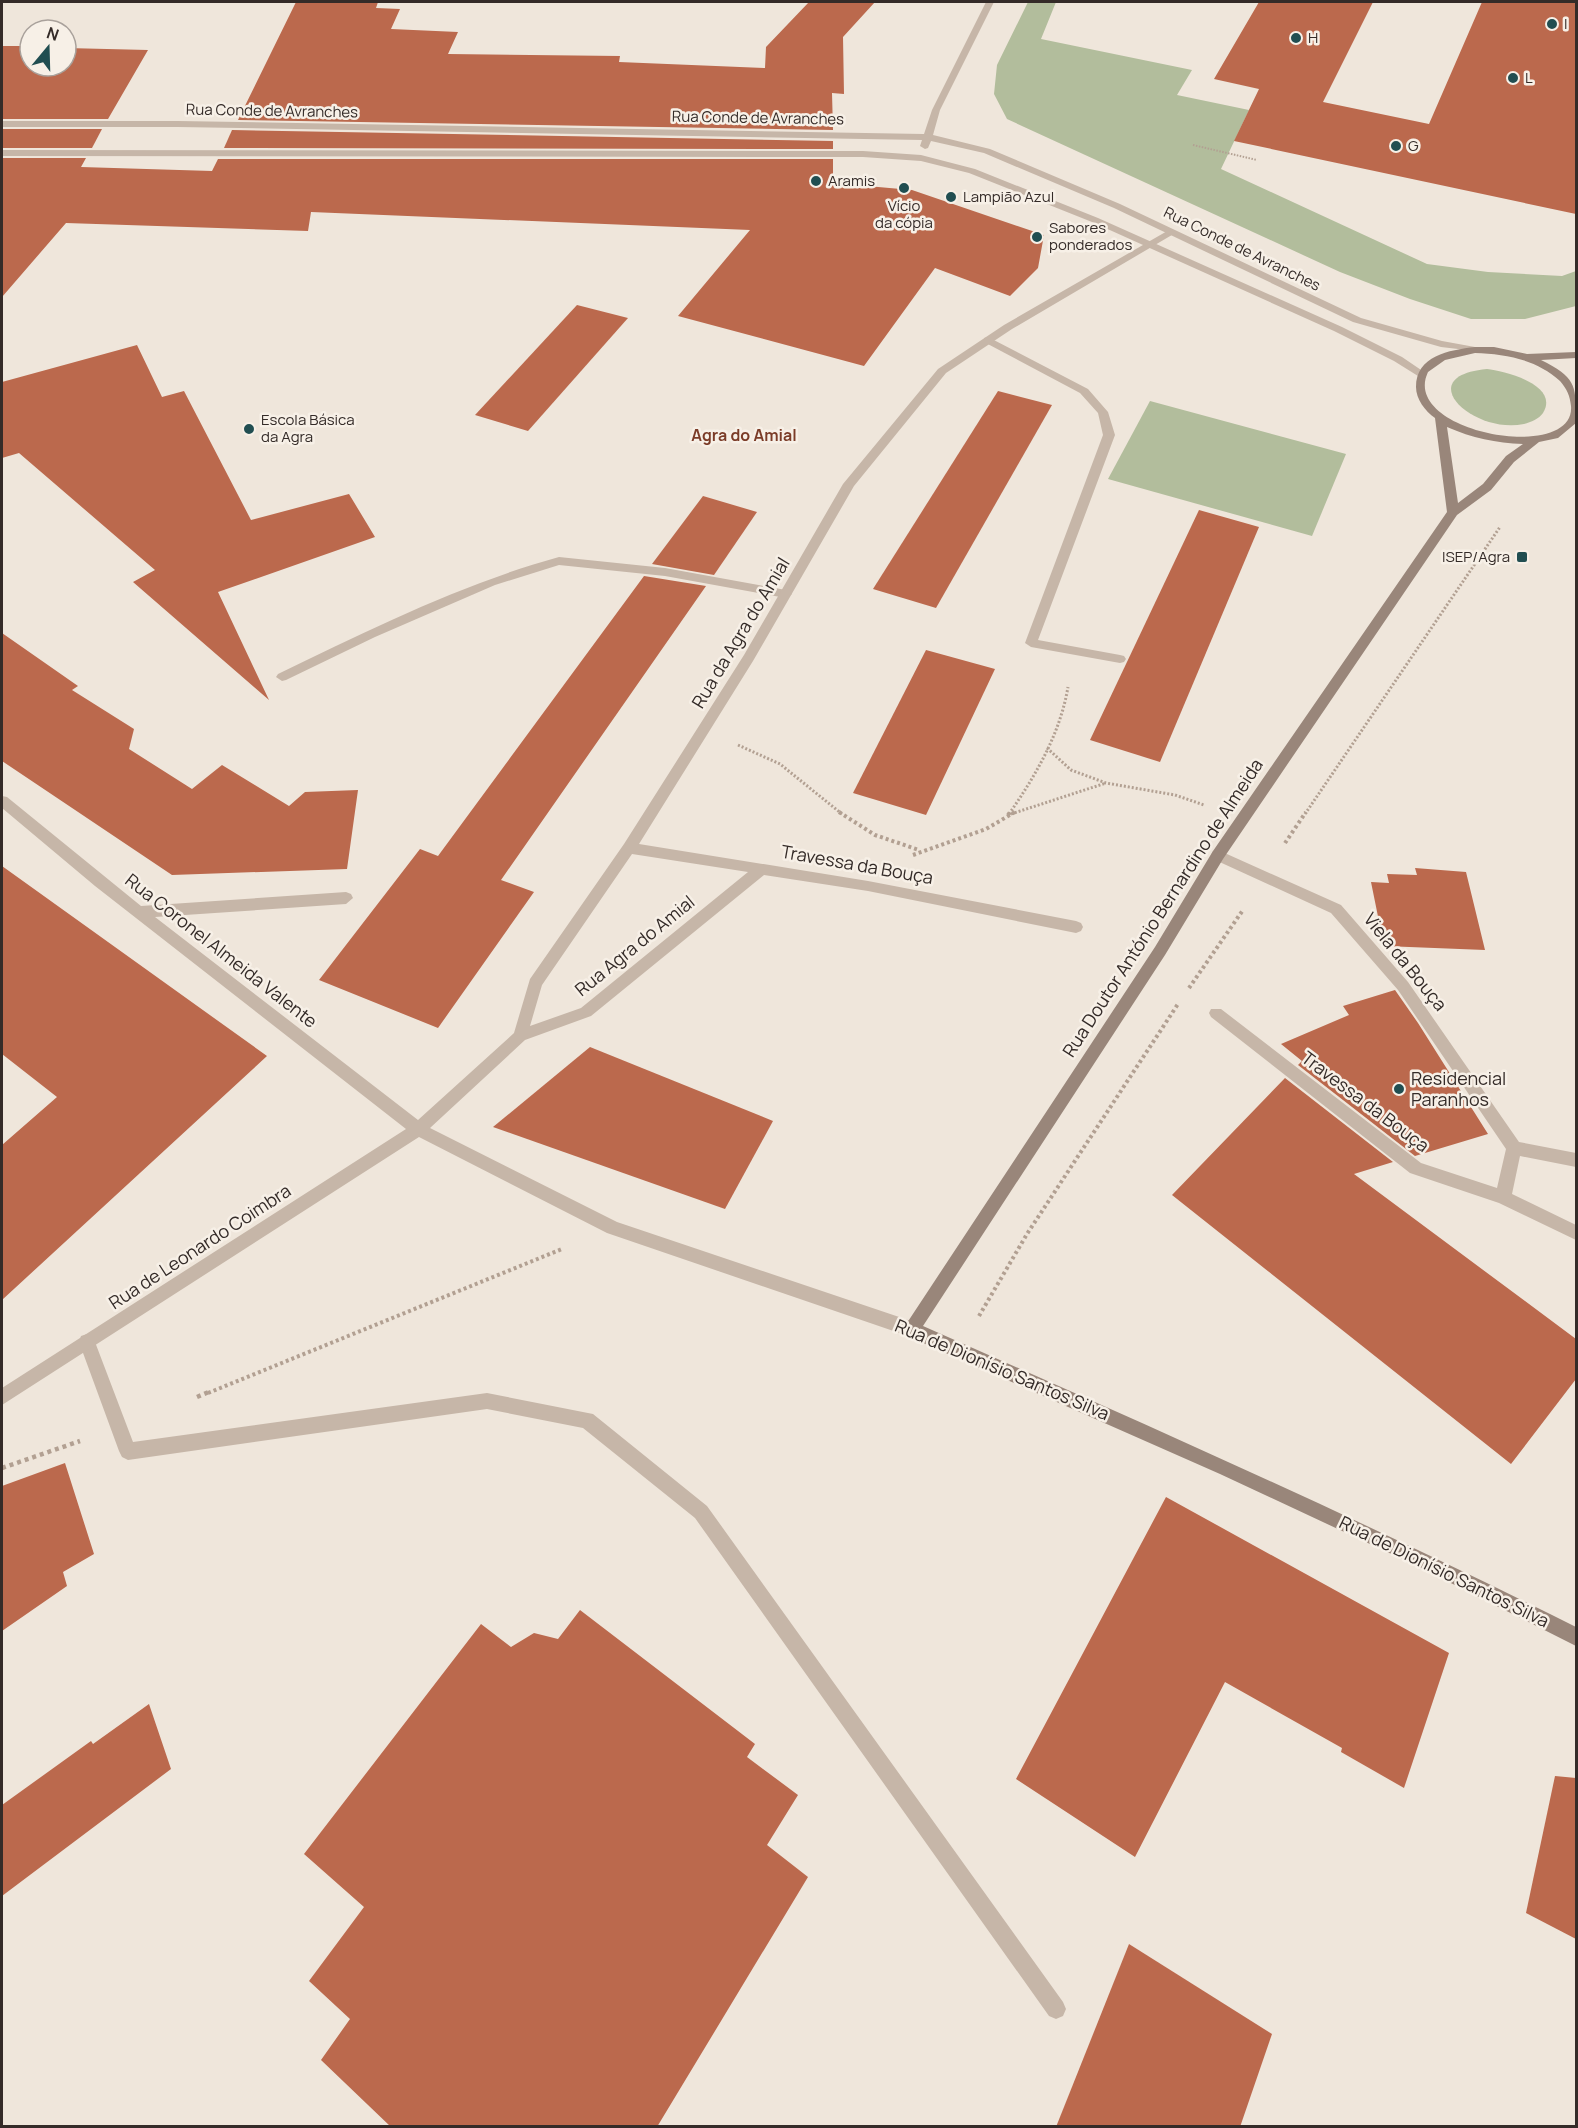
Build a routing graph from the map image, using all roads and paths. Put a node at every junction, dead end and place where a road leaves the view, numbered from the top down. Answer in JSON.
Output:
{"nodes":[{"id":1,"x":990,"y":2,"type":"edge"},
{"id":2,"x":2,"y":124,"type":"edge"},
{"id":3,"x":928,"y":136,"type":"junction"},
{"id":4,"x":1192,"y":145,"type":"dead end"},
{"id":5,"x":2,"y":153,"type":"edge"},
{"id":6,"x":921,"y":158,"type":"junction"},
{"id":7,"x":1257,"y":160,"type":"dead end"},
{"id":8,"x":1172,"y":232,"type":"junction"},
{"id":9,"x":1150,"y":246,"type":"junction"},
{"id":10,"x":988,"y":340,"type":"junction"},
{"id":11,"x":1471,"y":349,"type":"junction"},
{"id":12,"x":1576,"y":355,"type":"edge"},
{"id":13,"x":1526,"y":357,"type":"junction"},
{"id":14,"x":1422,"y":374,"type":"junction"},
{"id":15,"x":1576,"y":410,"type":"edge"},
{"id":16,"x":1440,"y":417,"type":"junction"},
{"id":17,"x":1534,"y":441,"type":"junction"},
{"id":18,"x":1454,"y":512,"type":"junction"},
{"id":19,"x":786,"y":594,"type":"junction"},
{"id":20,"x":1071,"y":650,"type":"junction"},
{"id":21,"x":1120,"y":659,"type":"dead end"},
{"id":22,"x":282,"y":677,"type":"dead end"},
{"id":23,"x":704,"y":730,"type":"junction"},
{"id":24,"x":1047,"y":748,"type":"junction"},
{"id":25,"x":1106,"y":783,"type":"junction"},
{"id":26,"x":2,"y":801,"type":"edge"},
{"id":27,"x":1007,"y":815,"type":"junction"},
{"id":28,"x":1242,"y":819,"type":"junction"},
{"id":29,"x":1287,"y":840,"type":"dead end"},
{"id":30,"x":629,"y":848,"type":"junction"},
{"id":31,"x":920,"y":850,"type":"junction"},
{"id":32,"x":1218,"y":855,"type":"junction"},
{"id":33,"x":762,"y":868,"type":"junction"},
{"id":34,"x":868,"y":886,"type":"junction"},
{"id":35,"x":346,"y":898,"type":"dead end"},
{"id":36,"x":139,"y":912,"type":"junction"},
{"id":37,"x":1076,"y":927,"type":"dead end"},
{"id":38,"x":1216,"y":1013,"type":"dead end"},
{"id":39,"x":520,"y":1036,"type":"junction"},
{"id":40,"x":418,"y":1129,"type":"junction"},
{"id":41,"x":1514,"y":1148,"type":"junction"},
{"id":42,"x":1576,"y":1161,"type":"edge"},
{"id":43,"x":1503,"y":1197,"type":"junction"},
{"id":44,"x":613,"y":1228,"type":"junction"},
{"id":45,"x":1576,"y":1233,"type":"edge"},
{"id":46,"x":911,"y":1329,"type":"junction"},
{"id":47,"x":87,"y":1342,"type":"junction"},
{"id":48,"x":2,"y":1397,"type":"edge"},
{"id":49,"x":195,"y":1397,"type":"dead end"},
{"id":50,"x":119,"y":1428,"type":"junction"},
{"id":51,"x":2,"y":1468,"type":"edge"},
{"id":52,"x":1576,"y":1637,"type":"edge"},
{"id":53,"x":1056,"y":2009,"type":"dead end"}],
"edges":[{"from":1,"to":3,"type":"street"},
{"from":2,"to":3,"type":"street","name":"Rua Conde de Avranches"},
{"from":3,"to":6,"type":"street"},
{"from":3,"to":8,"type":"street","name":"Rua Conde de Avranches"},
{"from":4,"to":7,"type":"path"},
{"from":5,"to":6,"type":"street","name":"Rua Conde de Avranches"},
{"from":6,"to":9,"type":"street","name":"Rua Conde de Avranches"},
{"from":8,"to":9,"type":"street","name":"Rua da Agra do Amial"},
{"from":8,"to":11,"type":"street","name":"Rua Conde de Avranches"},
{"from":9,"to":10,"type":"street","name":"Rua da Agra do Amial"},
{"from":9,"to":14,"type":"street","name":"Rua Conde de Avranches"},
{"from":10,"to":19,"type":"street","name":"Rua da Agra do Amial"},
{"from":10,"to":20,"type":"street"},
{"from":11,"to":13,"type":"main road"},
{"from":11,"to":14,"type":"main road"},
{"from":12,"to":13,"type":"main road"},
{"from":13,"to":15,"type":"main road"},
{"from":14,"to":16,"type":"main road"},
{"from":15,"to":17,"type":"main road"},
{"from":16,"to":17,"type":"main road"},
{"from":16,"to":18,"type":"main road"},
{"from":17,"to":18,"type":"main road","name":"Rua Doutor António Bernardino de Almeida"},
{"from":18,"to":28,"type":"main road","name":"Rua Doutor António Bernardino de Almeida"},
{"from":19,"to":22,"type":"street"},
{"from":19,"to":23,"type":"street","name":"Rua da Agra do Amial"},
{"from":20,"to":21,"type":"street"},
{"from":20,"to":24,"type":"path"},
{"from":23,"to":30,"type":"street","name":"Rua da Agra do Amial"},
{"from":23,"to":31,"type":"path"},
{"from":24,"to":25,"type":"path"},
{"from":24,"to":27,"type":"path"},
{"from":25,"to":27,"type":"path"},
{"from":25,"to":28,"type":"path"},
{"from":26,"to":36,"type":"street","name":"Rua Coronel Almeida Valente"},
{"from":27,"to":31,"type":"path"},
{"from":28,"to":29,"type":"path"},
{"from":28,"to":32,"type":"main road","name":"Rua Doutor António Bernardino de Almeida"},
{"from":30,"to":33,"type":"street","name":"Travessa da Bouça"},
{"from":30,"to":39,"type":"street","name":"Rua da Agra do Amial"},
{"from":31,"to":34,"type":"path"},
{"from":32,"to":41,"type":"street","name":"Viela da Bouça"},
{"from":32,"to":46,"type":"main road","name":"Rua Doutor António Bernardino de Almeida"},
{"from":33,"to":34,"type":"street","name":"Travessa da Bouça"},
{"from":33,"to":39,"type":"street","name":"Rua Agra do Amial"},
{"from":34,"to":37,"type":"street","name":"Travessa da Bouça"},
{"from":35,"to":36,"type":"street"},
{"from":36,"to":40,"type":"street","name":"Rua Coronel Almeida Valente"},
{"from":38,"to":43,"type":"street","name":"Travessa da Bouça"},
{"from":39,"to":40,"type":"street"},
{"from":40,"to":44,"type":"street","name":"Rua de Dionísio Santos Silva"},
{"from":40,"to":47,"type":"street","name":"Rua de Leonardo Coimbra"},
{"from":41,"to":42,"type":"street"},
{"from":41,"to":43,"type":"street"},
{"from":43,"to":45,"type":"street","name":"Travessa da Bouça"},
{"from":44,"to":46,"type":"street","name":"Rua de Dionísio Santos Silva"},
{"from":44,"to":49,"type":"path"},
{"from":46,"to":52,"type":"main road","name":"Rua de Dionísio Santos Silva"},
{"from":47,"to":48,"type":"street","name":"Rua de Leonardo Coimbra"},
{"from":47,"to":50,"type":"street"},
{"from":50,"to":51,"type":"path"},
{"from":50,"to":53,"type":"street"}]}
